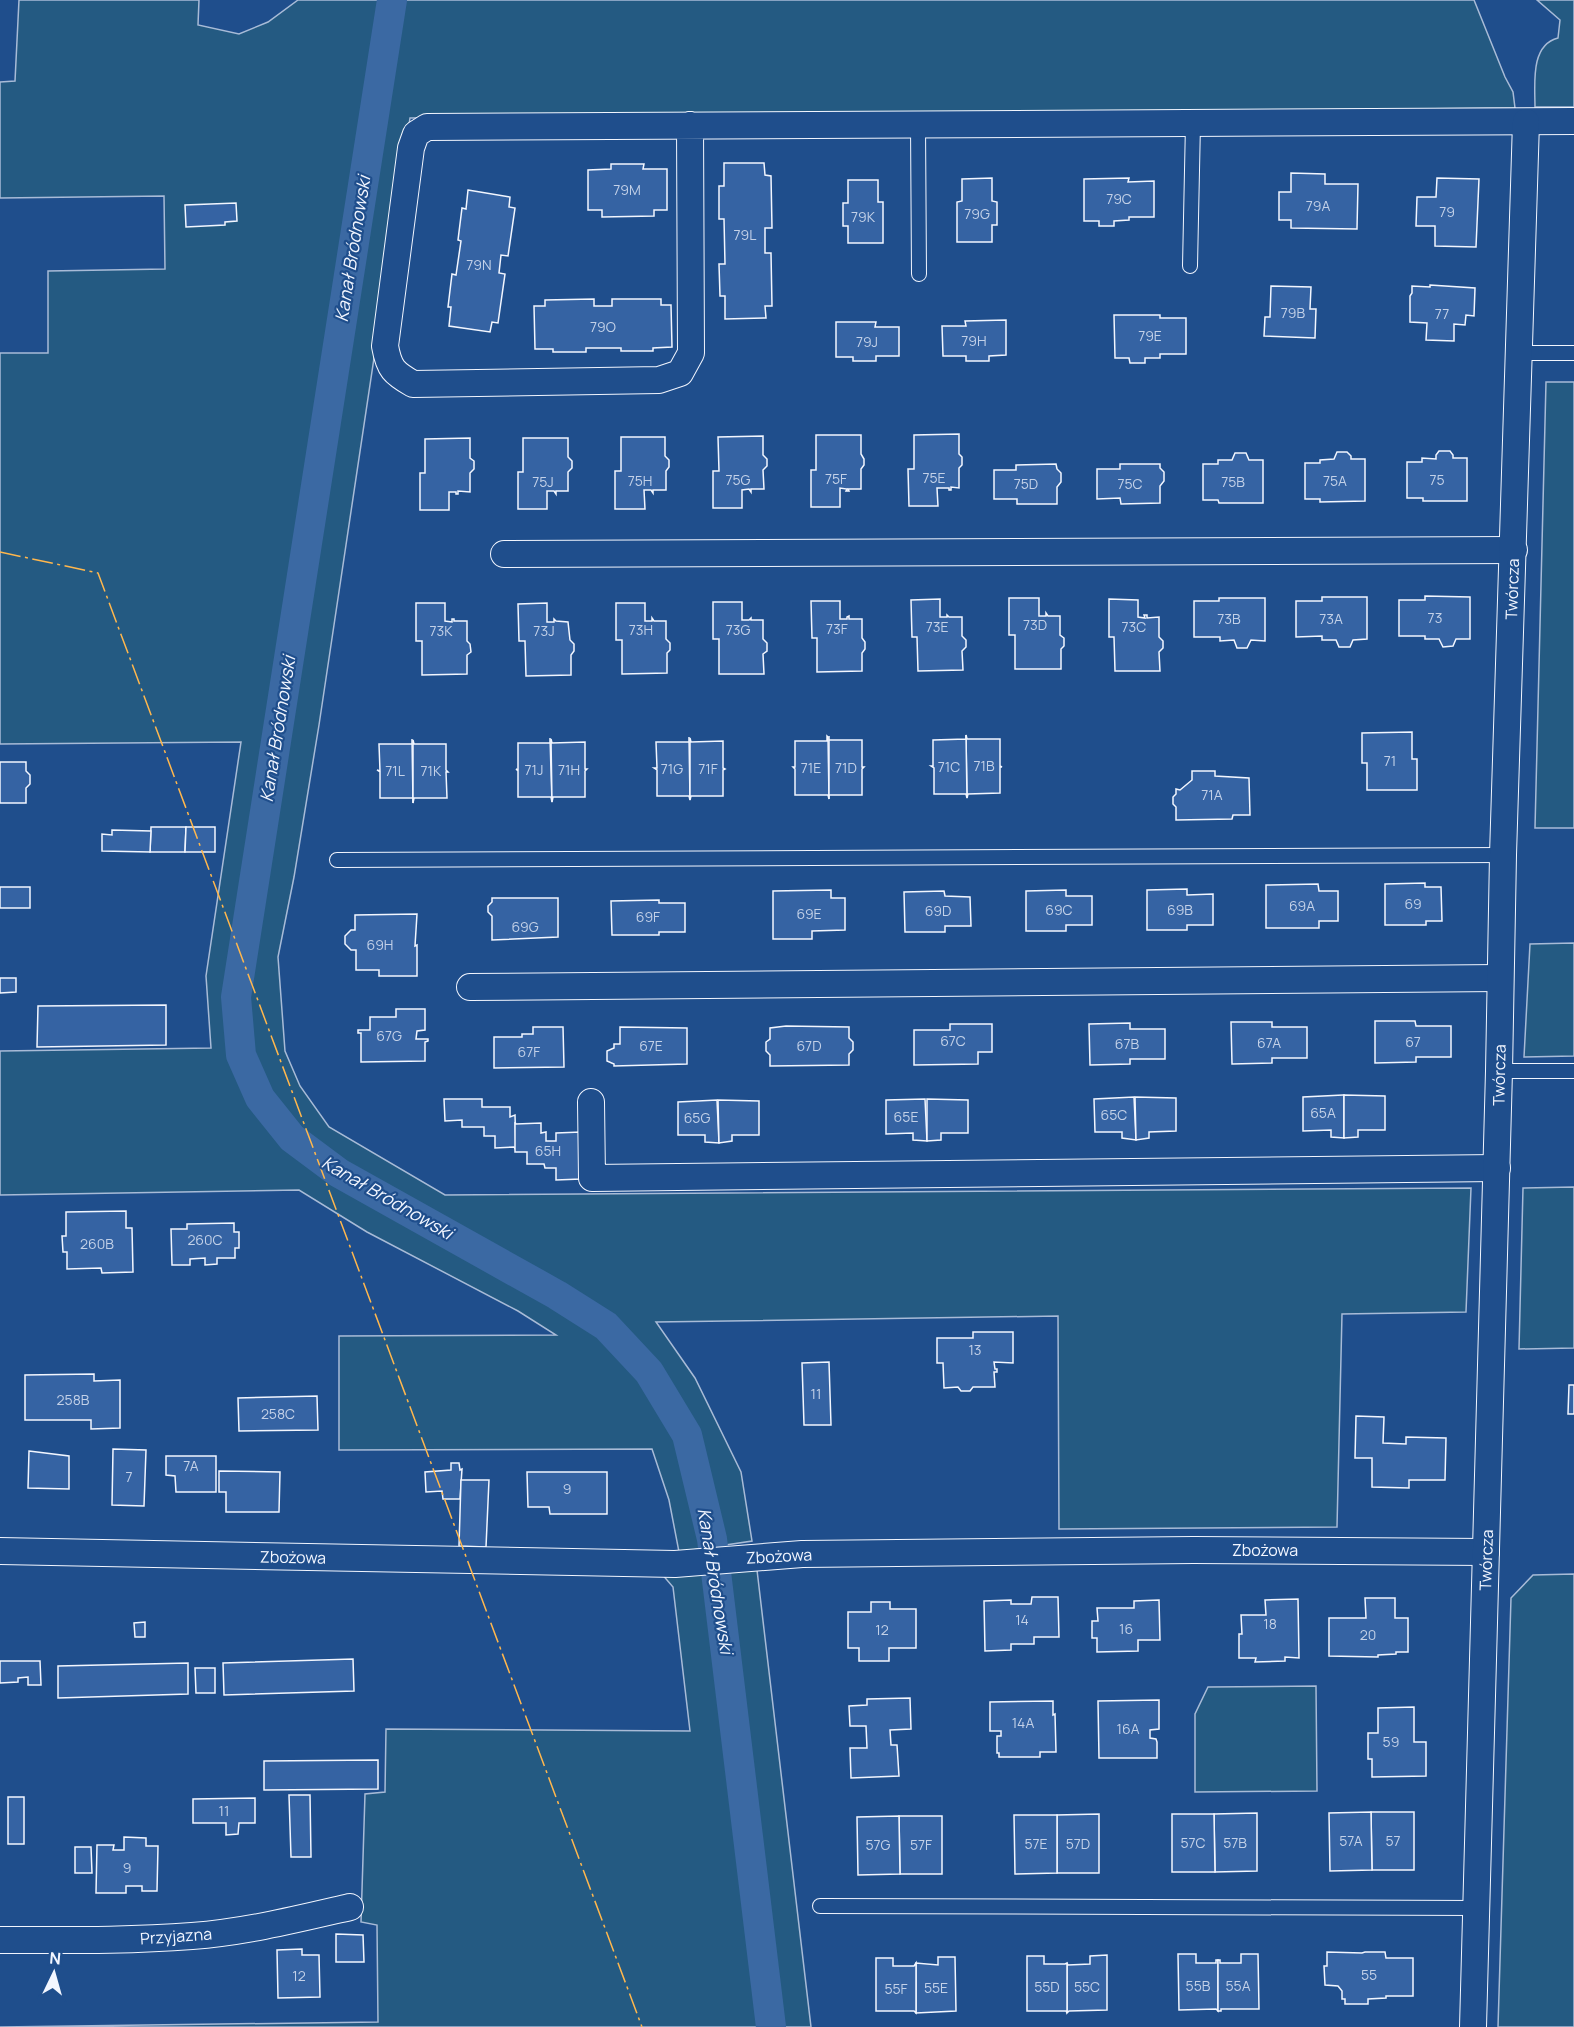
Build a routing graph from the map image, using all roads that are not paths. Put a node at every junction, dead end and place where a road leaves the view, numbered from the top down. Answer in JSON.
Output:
{"nodes":[{"id":1,"x":1526,"y":122,"type":"junction"},
{"id":2,"x":1574,"y":122,"type":"edge"},
{"id":3,"x":1193,"y":123,"type":"junction"},
{"id":4,"x":918,"y":124,"type":"junction"},
{"id":5,"x":690,"y":125,"type":"junction"},
{"id":6,"x":1190,"y":266,"type":"dead end"},
{"id":7,"x":919,"y":274,"type":"dead end"},
{"id":8,"x":1519,"y":353,"type":"junction"},
{"id":9,"x":1574,"y":353,"type":"edge"},
{"id":10,"x":1514,"y":550,"type":"junction"},
{"id":11,"x":504,"y":554,"type":"dead end"},
{"id":12,"x":1503,"y":855,"type":"junction"},
{"id":13,"x":337,"y":860,"type":"dead end"},
{"id":14,"x":1500,"y":978,"type":"junction"},
{"id":15,"x":470,"y":987,"type":"dead end"},
{"id":16,"x":1499,"y":1071,"type":"junction"},
{"id":17,"x":1574,"y":1071,"type":"edge"},
{"id":18,"x":591,"y":1102,"type":"dead end"},
{"id":19,"x":1497,"y":1168,"type":"junction"},
{"id":20,"x":0,"y":1551,"type":"edge"},
{"id":21,"x":1486,"y":1552,"type":"junction"},
{"id":22,"x":820,"y":1906,"type":"dead end"},
{"id":23,"x":350,"y":1907,"type":"dead end"},
{"id":24,"x":1476,"y":1908,"type":"junction"},
{"id":25,"x":0,"y":1940,"type":"edge"},
{"id":26,"x":1473,"y":2027,"type":"edge"}],
"edges":[{"from":1,"to":2,"type":"street"},
{"from":1,"to":3,"type":"street"},
{"from":1,"to":8,"type":"street","name":"Twórcza"},
{"from":3,"to":4,"type":"street"},
{"from":3,"to":6,"type":"lane"},
{"from":4,"to":5,"type":"street"},
{"from":4,"to":7,"type":"lane"},
{"from":5,"to":5,"type":"street"},
{"from":8,"to":9,"type":"lane"},
{"from":8,"to":10,"type":"street","name":"Twórcza"},
{"from":10,"to":11,"type":"street"},
{"from":10,"to":12,"type":"street","name":"Twórcza"},
{"from":12,"to":13,"type":"lane"},
{"from":12,"to":14,"type":"street","name":"Twórcza"},
{"from":14,"to":15,"type":"street"},
{"from":14,"to":16,"type":"street","name":"Twórcza"},
{"from":16,"to":17,"type":"lane"},
{"from":16,"to":19,"type":"street","name":"Twórcza"},
{"from":18,"to":19,"type":"street"},
{"from":19,"to":21,"type":"street","name":"Twórcza"},
{"from":20,"to":21,"type":"street","name":"Zbożowa"},
{"from":21,"to":24,"type":"street","name":"Twórcza"},
{"from":22,"to":24,"type":"lane"},
{"from":23,"to":25,"type":"street","name":"Przyjazna"},
{"from":24,"to":26,"type":"street","name":"Twórcza"}]}
